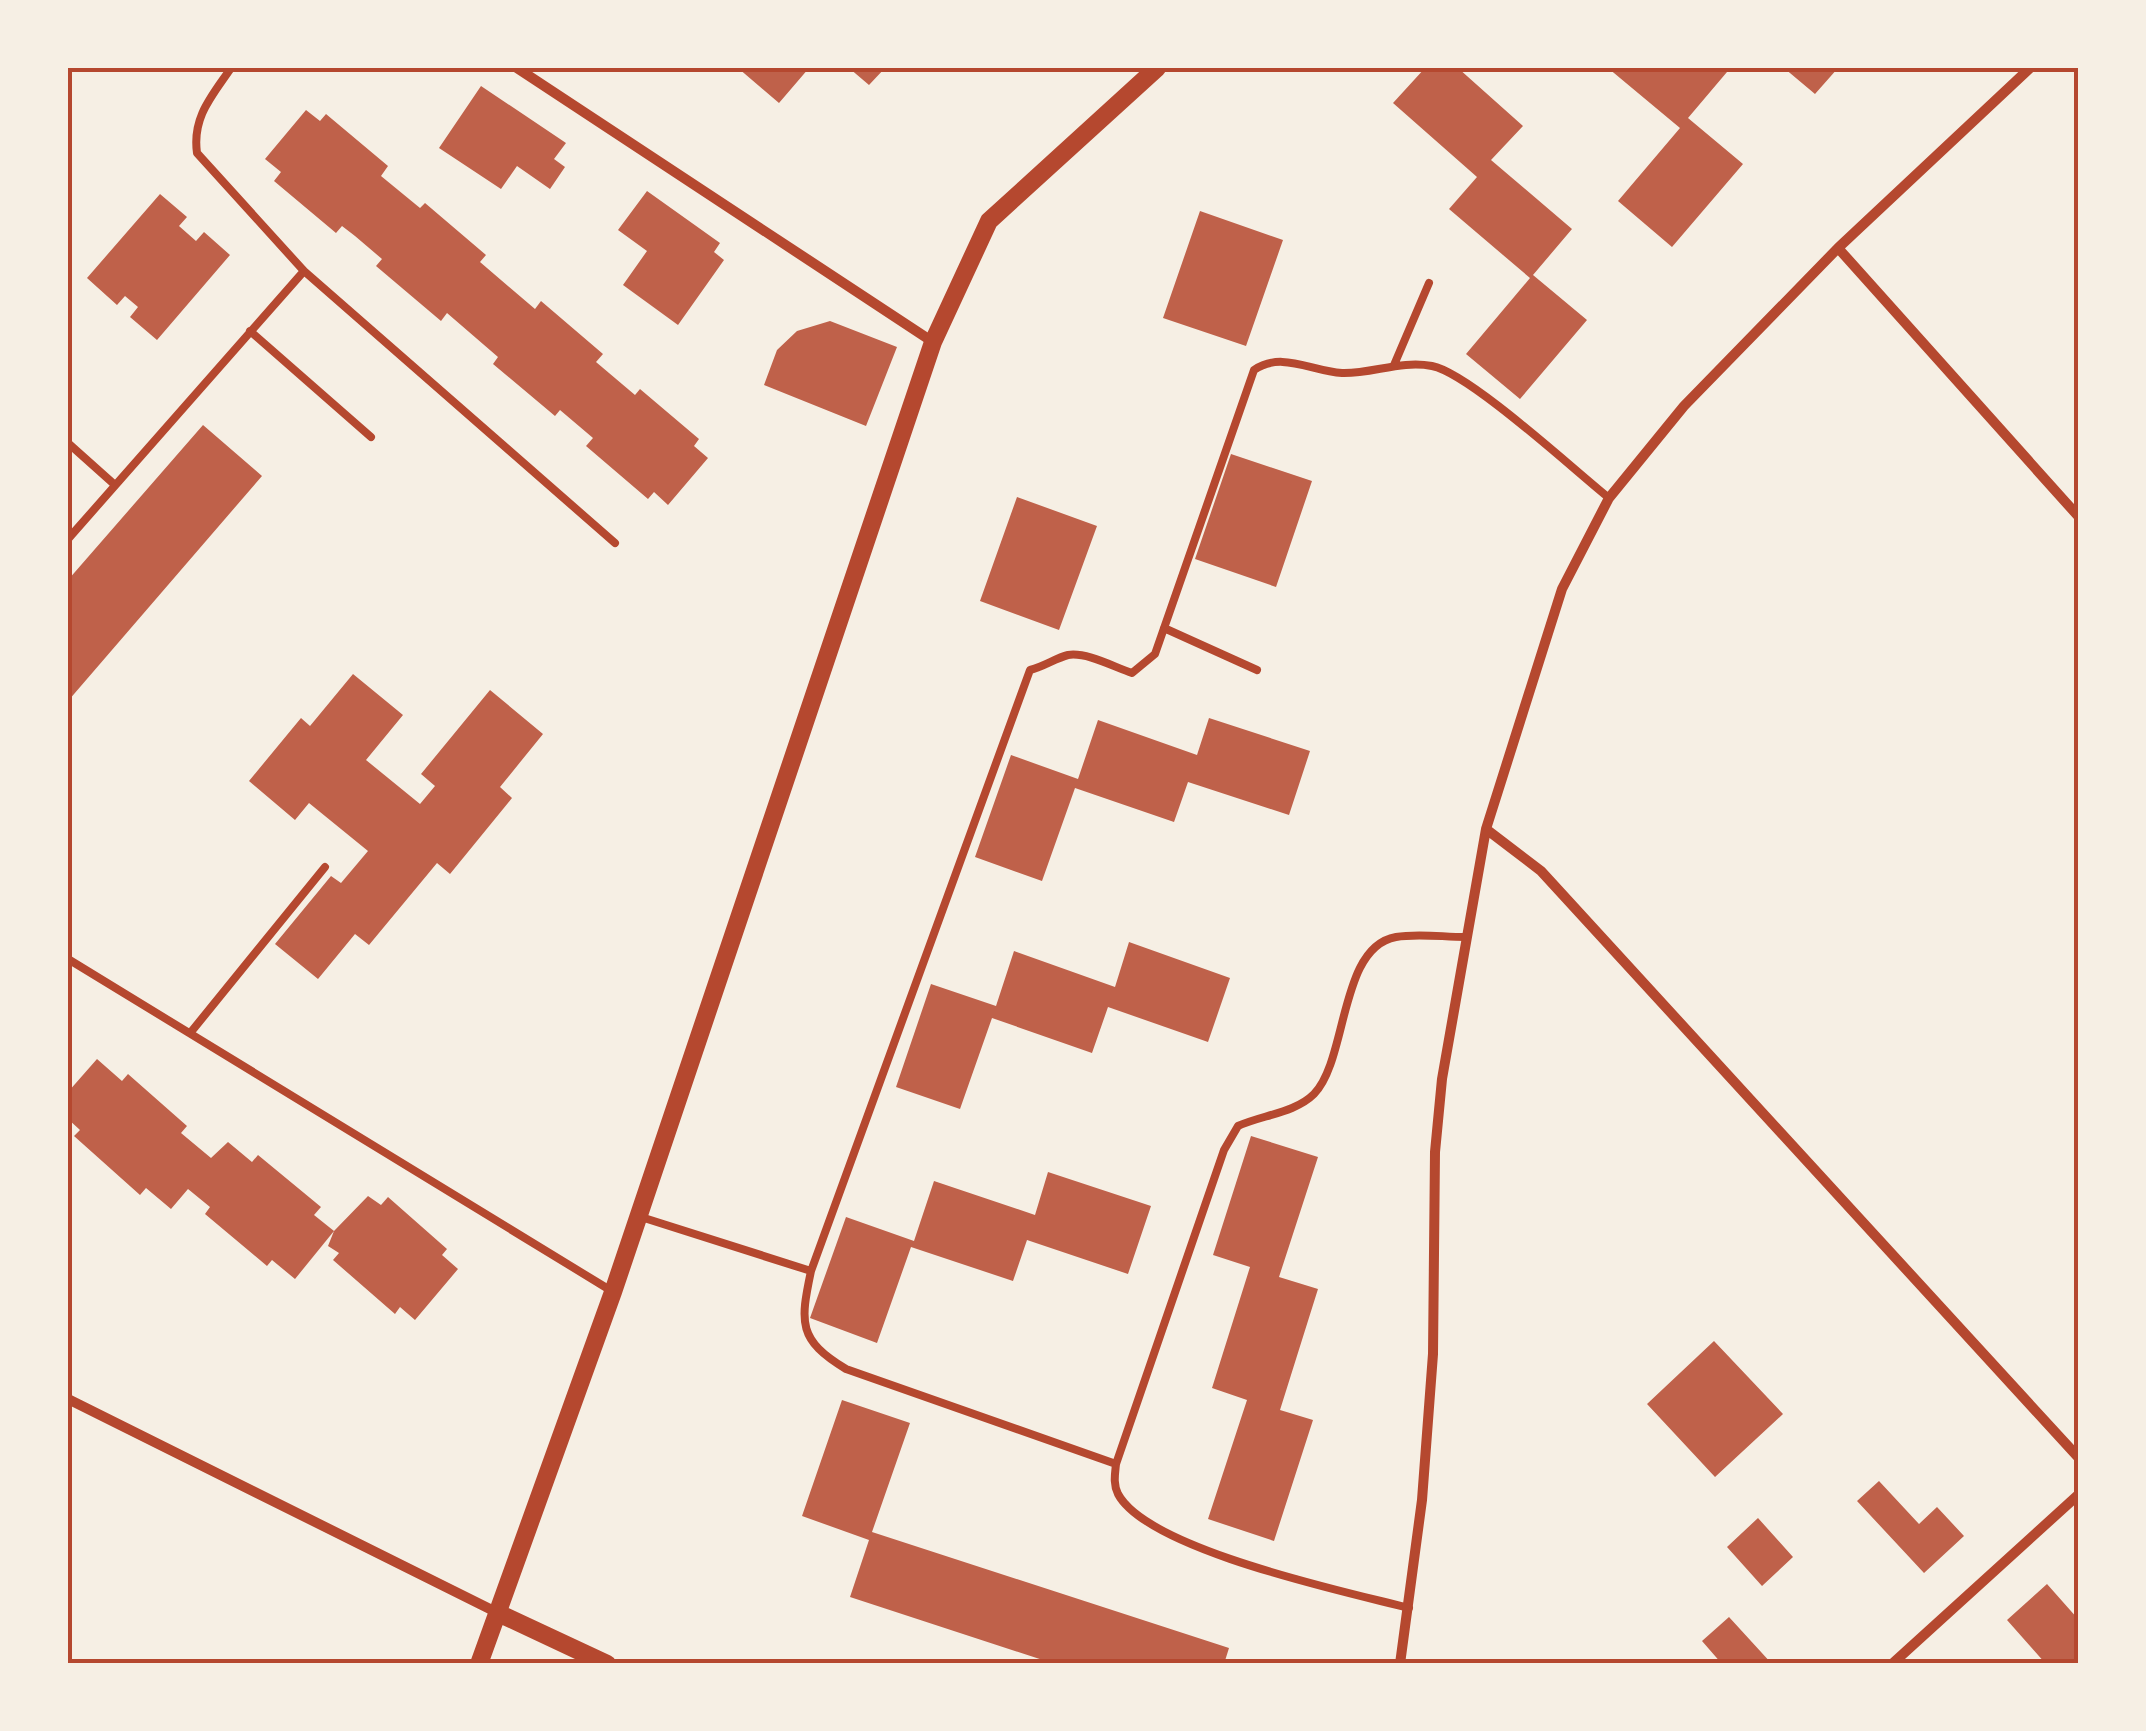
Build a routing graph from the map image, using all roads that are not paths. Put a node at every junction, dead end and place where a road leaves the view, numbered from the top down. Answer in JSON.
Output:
{"nodes":[{"id":1,"x":231,"y":68,"type":"edge"},
{"id":2,"x":517,"y":68,"type":"edge"},
{"id":3,"x":1157,"y":68,"type":"edge"},
{"id":4,"x":2030,"y":68,"type":"edge"},
{"id":5,"x":1838,"y":248,"type":"junction"},
{"id":6,"x":304,"y":271,"type":"junction"},
{"id":7,"x":1430,"y":283,"type":"dead end"},
{"id":8,"x":250,"y":332,"type":"junction"},
{"id":9,"x":932,"y":342,"type":"junction"},
{"id":10,"x":1394,"y":366,"type":"junction"},
{"id":11,"x":371,"y":436,"type":"dead end"},
{"id":12,"x":68,"y":443,"type":"edge"},
{"id":13,"x":115,"y":484,"type":"junction"},
{"id":14,"x":1609,"y":498,"type":"junction"},
{"id":15,"x":2078,"y":516,"type":"edge"},
{"id":16,"x":68,"y":539,"type":"edge"},
{"id":17,"x":615,"y":543,"type":"dead end"},
{"id":18,"x":1164,"y":628,"type":"junction"},
{"id":19,"x":1256,"y":670,"type":"dead end"},
{"id":20,"x":1486,"y":829,"type":"junction"},
{"id":21,"x":325,"y":867,"type":"dead end"},
{"id":22,"x":1465,"y":937,"type":"junction"},
{"id":23,"x":68,"y":960,"type":"edge"},
{"id":24,"x":191,"y":1032,"type":"junction"},
{"id":25,"x":638,"y":1216,"type":"junction"},
{"id":26,"x":811,"y":1272,"type":"junction"},
{"id":27,"x":613,"y":1292,"type":"junction"},
{"id":28,"x":68,"y":1399,"type":"edge"},
{"id":29,"x":2078,"y":1458,"type":"edge"},
{"id":30,"x":1116,"y":1464,"type":"junction"},
{"id":31,"x":2078,"y":1495,"type":"edge"},
{"id":32,"x":1409,"y":1608,"type":"junction"},
{"id":33,"x":498,"y":1614,"type":"junction"},
{"id":34,"x":479,"y":1664,"type":"edge"},
{"id":35,"x":607,"y":1664,"type":"edge"},
{"id":36,"x":1400,"y":1664,"type":"edge"},
{"id":37,"x":1892,"y":1664,"type":"edge"}],
"edges":[{"from":1,"to":6,"type":"lane"},
{"from":2,"to":9,"type":"street"},
{"from":3,"to":9,"type":"street"},
{"from":4,"to":5,"type":"street"},
{"from":5,"to":14,"type":"street"},
{"from":5,"to":15,"type":"street"},
{"from":6,"to":8,"type":"lane"},
{"from":6,"to":17,"type":"lane"},
{"from":7,"to":10,"type":"lane"},
{"from":8,"to":11,"type":"lane"},
{"from":8,"to":13,"type":"lane"},
{"from":9,"to":25,"type":"street"},
{"from":10,"to":14,"type":"lane"},
{"from":10,"to":18,"type":"lane"},
{"from":12,"to":13,"type":"lane"},
{"from":13,"to":16,"type":"lane"},
{"from":14,"to":20,"type":"street"},
{"from":18,"to":19,"type":"lane"},
{"from":18,"to":26,"type":"lane"},
{"from":20,"to":22,"type":"street"},
{"from":20,"to":29,"type":"street"},
{"from":21,"to":24,"type":"lane"},
{"from":22,"to":30,"type":"lane"},
{"from":22,"to":32,"type":"street"},
{"from":23,"to":24,"type":"lane"},
{"from":24,"to":27,"type":"lane"},
{"from":25,"to":26,"type":"lane"},
{"from":25,"to":27,"type":"street"},
{"from":26,"to":30,"type":"lane"},
{"from":27,"to":33,"type":"street"},
{"from":28,"to":33,"type":"street"},
{"from":30,"to":32,"type":"lane"},
{"from":31,"to":37,"type":"street"},
{"from":32,"to":36,"type":"street"},
{"from":33,"to":34,"type":"street"},
{"from":33,"to":35,"type":"street"}]}
